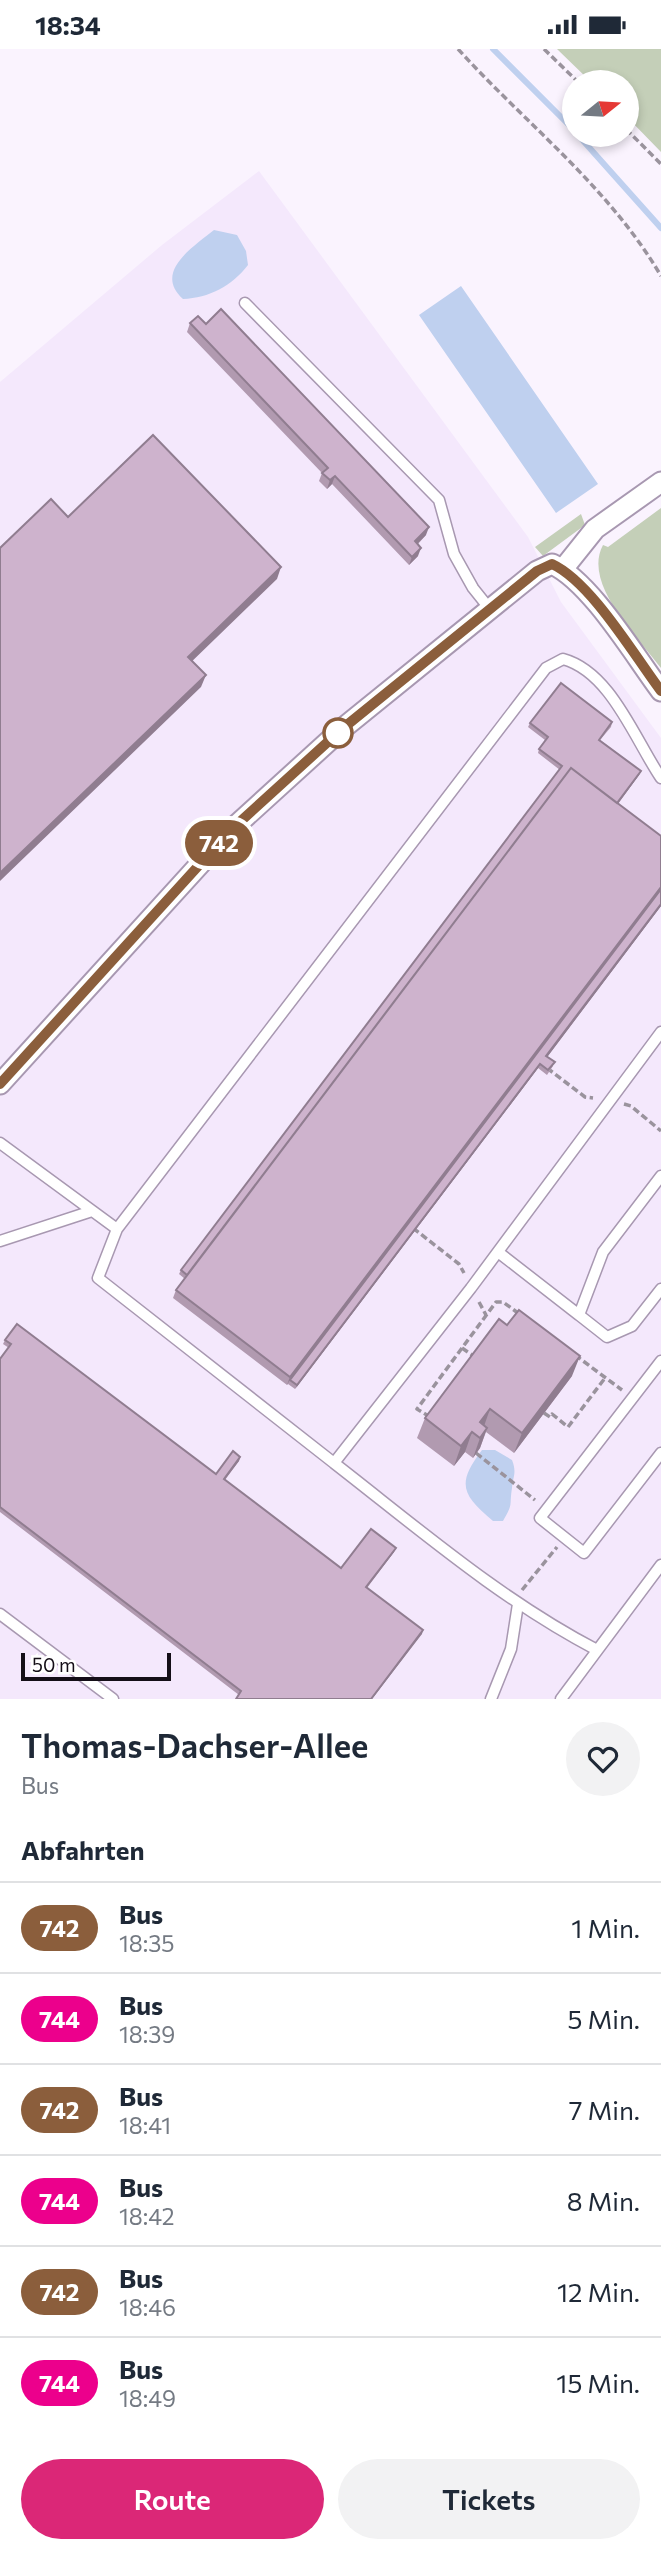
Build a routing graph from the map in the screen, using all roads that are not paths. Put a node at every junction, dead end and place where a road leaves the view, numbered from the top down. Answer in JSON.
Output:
{"nodes":[{"id":1,"x":245,"y":303,"type":"dead end"},
{"id":2,"x":661,"y":482,"type":"edge"},
{"id":3,"x":563,"y":569,"type":"junction"},
{"id":4,"x":489,"y":608,"type":"junction"},
{"id":5,"x":661,"y":691,"type":"edge"},
{"id":6,"x":661,"y":778,"type":"edge"},
{"id":7,"x":661,"y":1032,"type":"edge"},
{"id":8,"x":0,"y":1084,"type":"edge"},
{"id":9,"x":0,"y":1143,"type":"edge"},
{"id":10,"x":661,"y":1176,"type":"edge"},
{"id":11,"x":92,"y":1212,"type":"junction"},
{"id":12,"x":117,"y":1229,"type":"junction"},
{"id":13,"x":0,"y":1241,"type":"edge"},
{"id":14,"x":498,"y":1252,"type":"junction"},
{"id":15,"x":661,"y":1289,"type":"edge"},
{"id":16,"x":579,"y":1315,"type":"junction"},
{"id":17,"x":661,"y":1361,"type":"edge"},
{"id":18,"x":661,"y":1453,"type":"edge"},
{"id":19,"x":334,"y":1463,"type":"junction"},
{"id":20,"x":661,"y":1565,"type":"edge"},
{"id":21,"x":516,"y":1603,"type":"junction"},
{"id":22,"x":0,"y":1614,"type":"edge"},
{"id":23,"x":597,"y":1650,"type":"junction"},
{"id":24,"x":113,"y":1699,"type":"edge"},
{"id":25,"x":491,"y":1699,"type":"edge"},
{"id":26,"x":561,"y":1699,"type":"edge"}],
"edges":[{"from":1,"to":4,"type":"lane"},
{"from":2,"to":3,"type":"street"},
{"from":3,"to":4,"type":"street"},
{"from":3,"to":5,"type":"street"},
{"from":4,"to":8,"type":"street"},
{"from":6,"to":12,"type":"lane"},
{"from":7,"to":14,"type":"lane"},
{"from":9,"to":11,"type":"lane"},
{"from":10,"to":16,"type":"lane"},
{"from":11,"to":12,"type":"lane"},
{"from":11,"to":13,"type":"lane"},
{"from":12,"to":19,"type":"lane"},
{"from":14,"to":16,"type":"lane"},
{"from":14,"to":19,"type":"lane"},
{"from":15,"to":16,"type":"lane"},
{"from":17,"to":18,"type":"lane"},
{"from":19,"to":21,"type":"lane"},
{"from":20,"to":23,"type":"lane"},
{"from":21,"to":23,"type":"lane"},
{"from":21,"to":25,"type":"lane"},
{"from":22,"to":24,"type":"lane"},
{"from":23,"to":26,"type":"lane"}]}
